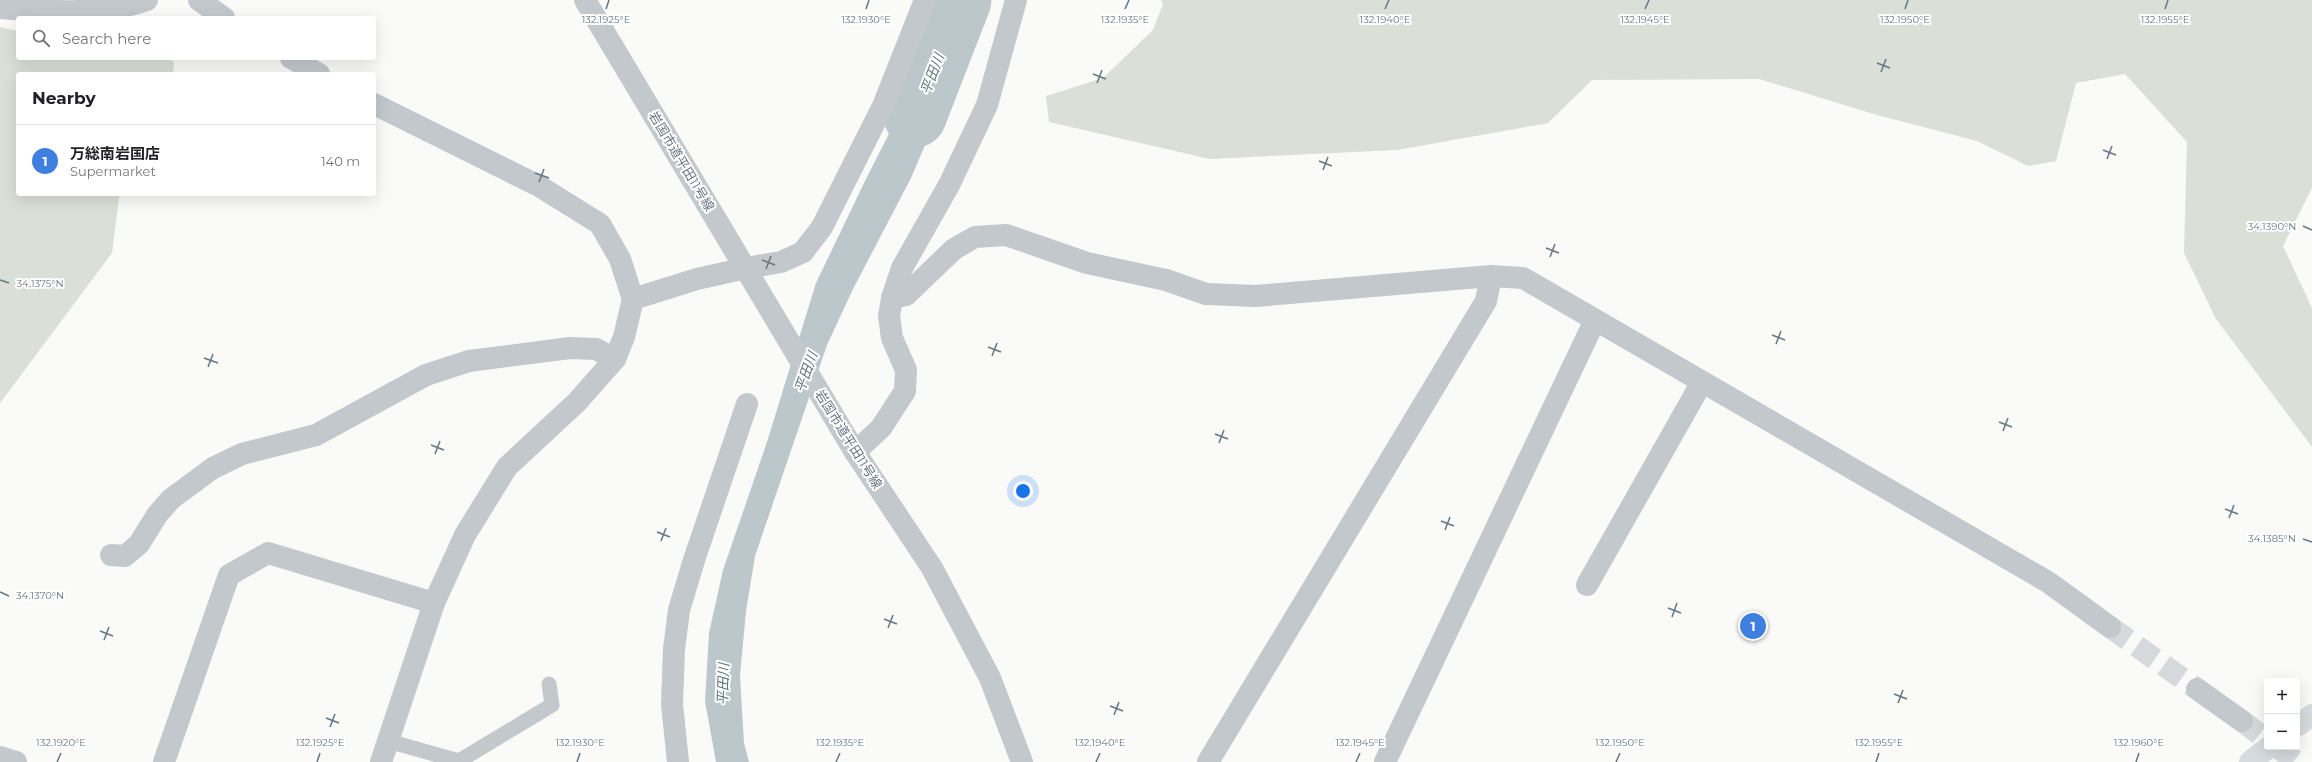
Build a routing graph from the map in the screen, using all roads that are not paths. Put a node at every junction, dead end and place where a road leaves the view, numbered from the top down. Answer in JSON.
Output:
{"nodes":[{"id":1,"x":147,"y":0,"type":"edge"},
{"id":2,"x":199,"y":0,"type":"edge"},
{"id":3,"x":585,"y":0,"type":"edge"},
{"id":4,"x":924,"y":0,"type":"edge"},
{"id":5,"x":1016,"y":0,"type":"edge"},
{"id":6,"x":0,"y":8,"type":"edge"},
{"id":7,"x":221,"y":16,"type":"edge"},
{"id":8,"x":294,"y":60,"type":"edge"},
{"id":9,"x":316,"y":72,"type":"edge"},
{"id":10,"x":376,"y":105,"type":"edge"},
{"id":11,"x":746,"y":268,"type":"junction"},
{"id":12,"x":1490,"y":276,"type":"junction"},
{"id":13,"x":892,"y":298,"type":"junction"},
{"id":14,"x":633,"y":299,"type":"junction"},
{"id":15,"x":1595,"y":320,"type":"junction"},
{"id":16,"x":615,"y":359,"type":"junction"},
{"id":17,"x":1702,"y":382,"type":"junction"},
{"id":18,"x":748,"y":404,"type":"dead end"},
{"id":19,"x":855,"y":452,"type":"junction"},
{"id":20,"x":112,"y":555,"type":"dead end"},
{"id":21,"x":1587,"y":585,"type":"dead end"},
{"id":22,"x":434,"y":603,"type":"junction"},
{"id":23,"x":2110,"y":627,"type":"tunnel mouth"},
{"id":24,"x":549,"y":684,"type":"dead end"},
{"id":25,"x":2197,"y":689,"type":"tunnel mouth"},
{"id":26,"x":2312,"y":715,"type":"edge"},
{"id":27,"x":2242,"y":721,"type":"tunnel mouth"},
{"id":28,"x":2300,"y":724,"type":"edge"},
{"id":29,"x":388,"y":741,"type":"junction"},
{"id":30,"x":2266,"y":750,"type":"edge"},
{"id":31,"x":0,"y":757,"type":"edge"},
{"id":32,"x":16,"y":762,"type":"edge"},
{"id":33,"x":164,"y":762,"type":"edge"},
{"id":34,"x":381,"y":762,"type":"edge"},
{"id":35,"x":678,"y":762,"type":"edge"},
{"id":36,"x":1022,"y":762,"type":"edge"},
{"id":37,"x":1208,"y":762,"type":"edge"},
{"id":38,"x":1385,"y":762,"type":"edge"},
{"id":39,"x":2250,"y":762,"type":"edge"}],
"edges":[{"from":1,"to":6,"type":"street"},
{"from":2,"to":7,"type":"street"},
{"from":3,"to":11,"type":"street","name":"岩国市道平田11号線"},
{"from":4,"to":11,"type":"street"},
{"from":5,"to":13,"type":"street"},
{"from":8,"to":9,"type":"street"},
{"from":10,"to":14,"type":"street"},
{"from":11,"to":14,"type":"street"},
{"from":11,"to":19,"type":"street","name":"岩国市道平田11号線"},
{"from":12,"to":13,"type":"street"},
{"from":12,"to":15,"type":"street"},
{"from":12,"to":37,"type":"street"},
{"from":13,"to":19,"type":"street"},
{"from":14,"to":16,"type":"street"},
{"from":15,"to":17,"type":"street"},
{"from":15,"to":38,"type":"street"},
{"from":16,"to":20,"type":"street"},
{"from":16,"to":22,"type":"street"},
{"from":17,"to":21,"type":"street"},
{"from":17,"to":23,"type":"street"},
{"from":18,"to":35,"type":"street"},
{"from":19,"to":36,"type":"street","name":"岩国市道平田11号線"},
{"from":22,"to":29,"type":"street"},
{"from":22,"to":33,"type":"street"},
{"from":24,"to":29,"type":"lane"},
{"from":25,"to":27,"type":"street"},
{"from":26,"to":28,"type":"highway"},
{"from":29,"to":34,"type":"street"},
{"from":30,"to":39,"type":"highway"},
{"from":31,"to":32,"type":"street"}]}
